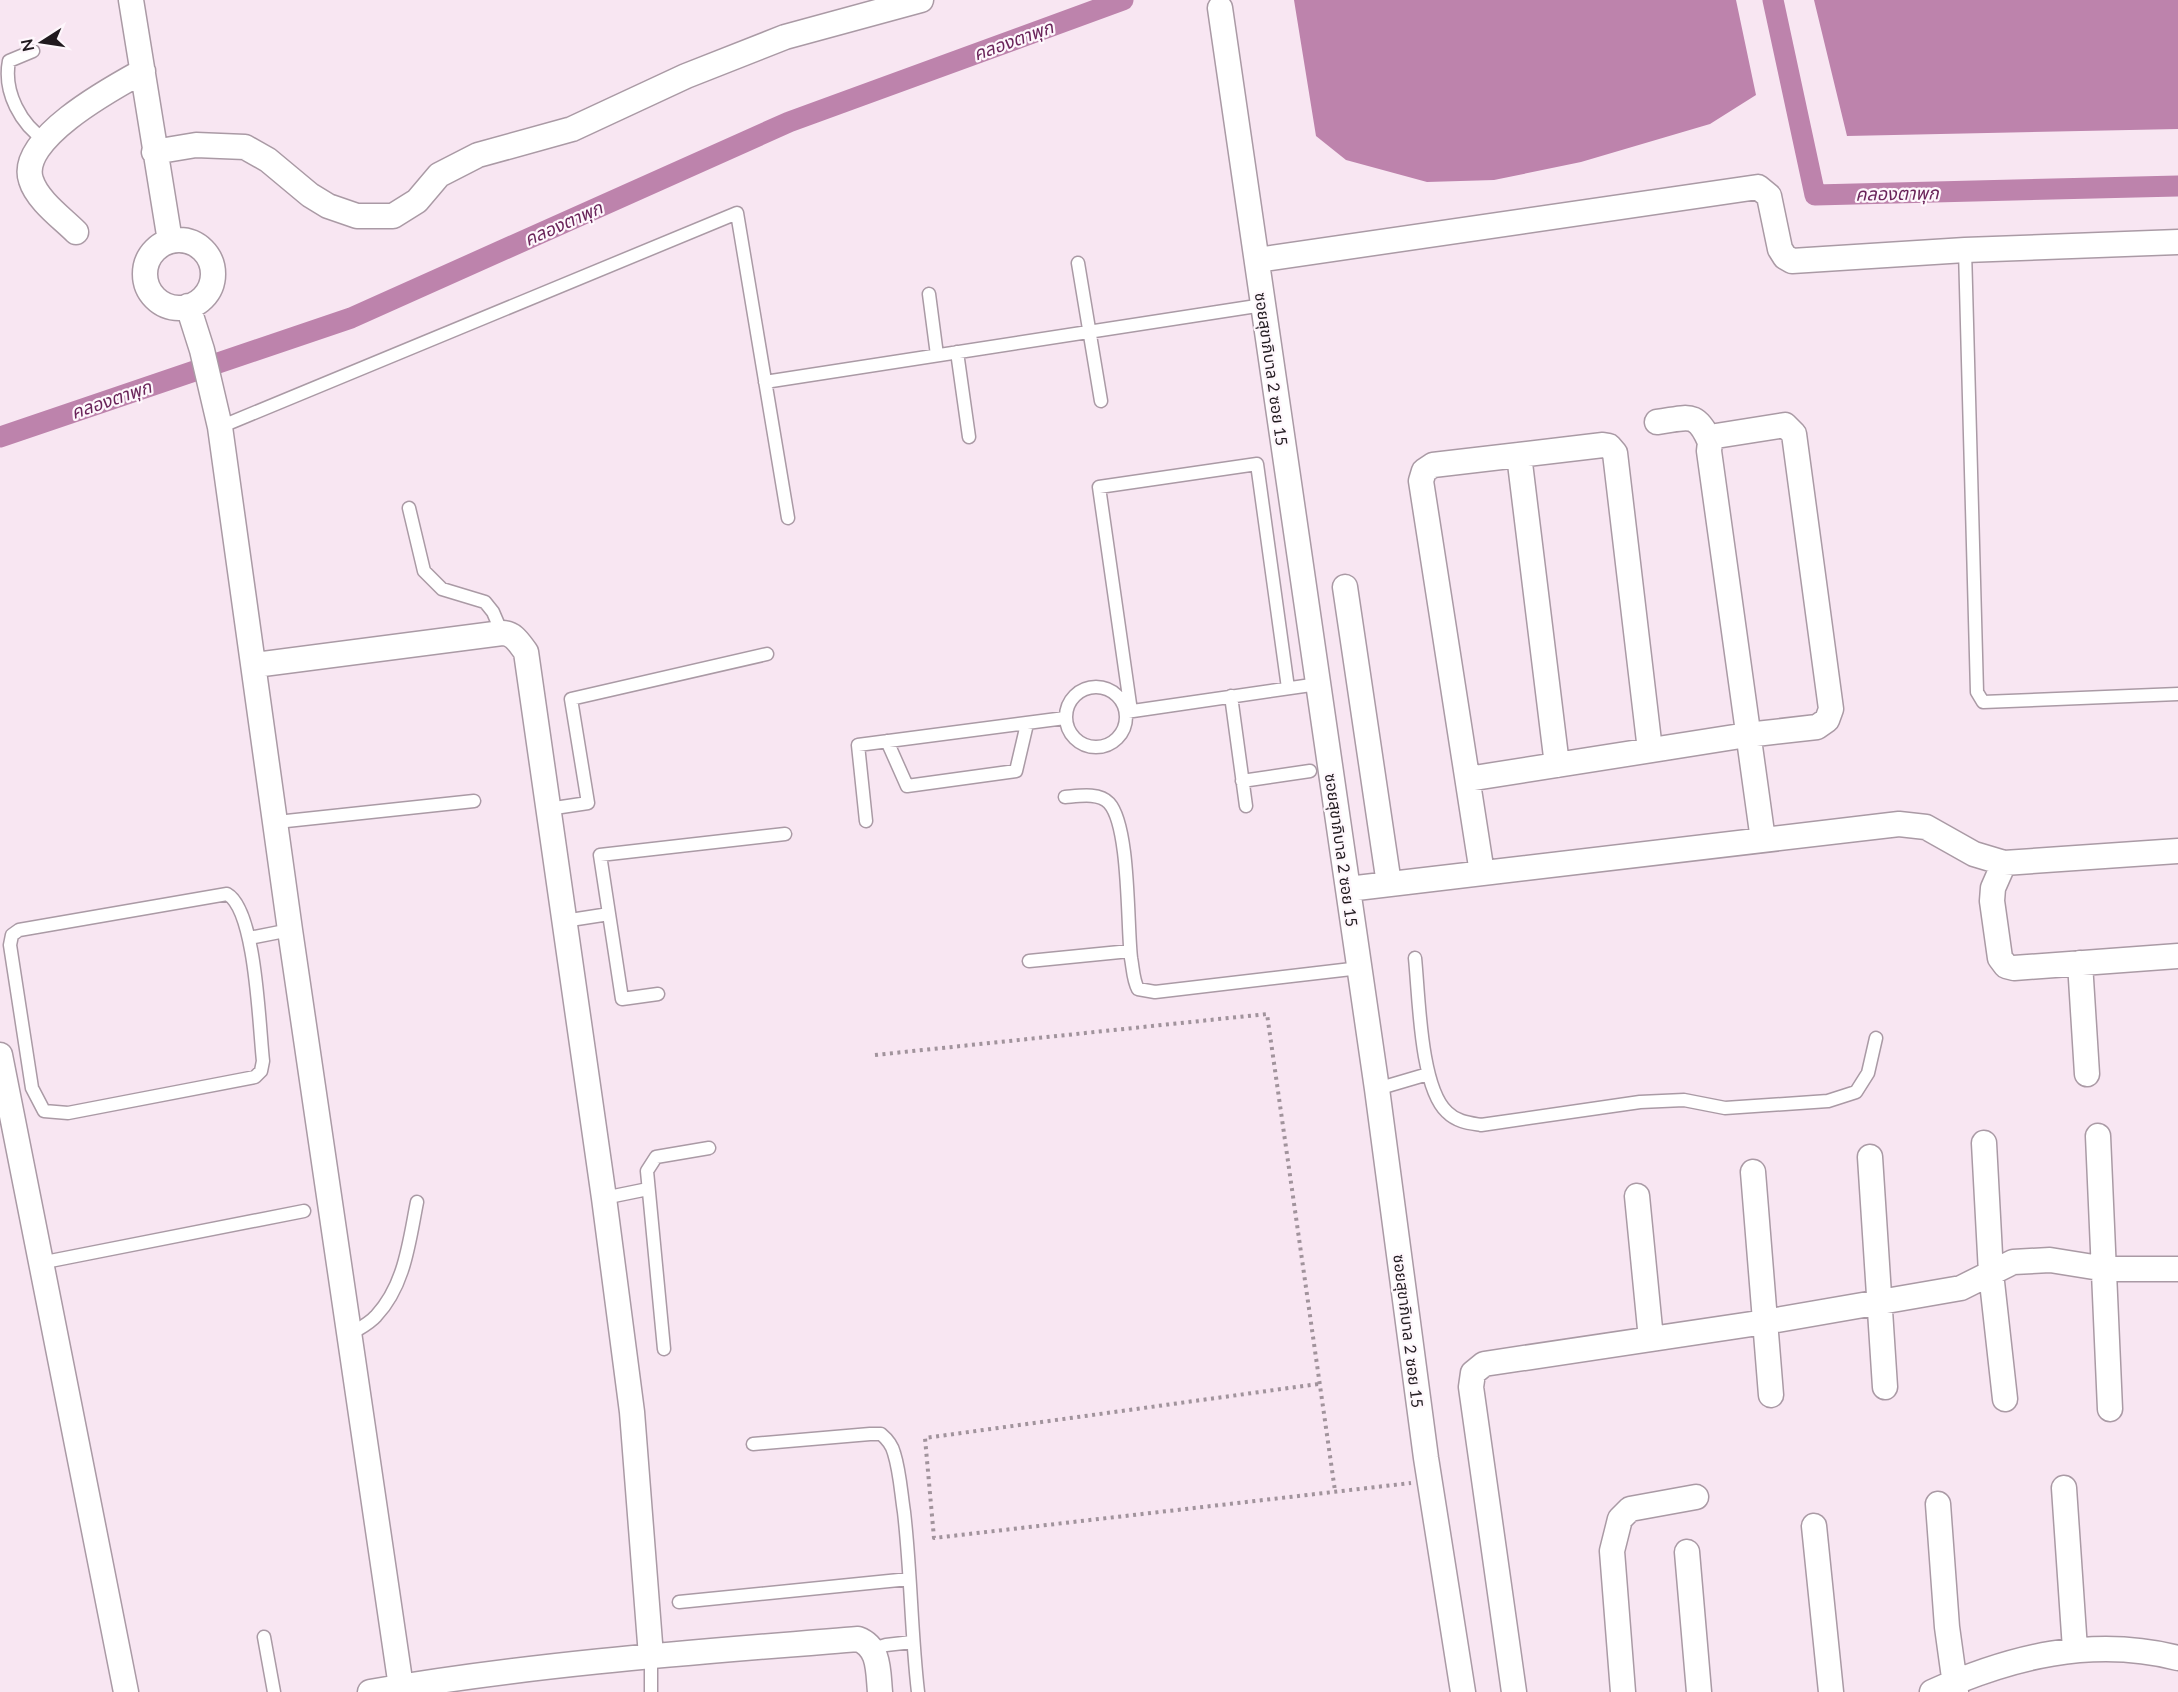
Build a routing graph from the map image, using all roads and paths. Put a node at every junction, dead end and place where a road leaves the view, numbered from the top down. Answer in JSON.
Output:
{"nodes":[{"id":1,"x":131,"y":0,"type":"edge"},
{"id":2,"x":921,"y":0,"type":"edge"},
{"id":3,"x":1220,"y":8,"type":"dead end"},
{"id":4,"x":33,"y":51,"type":"dead end"},
{"id":5,"x":143,"y":71,"type":"junction"},
{"id":6,"x":46,"y":141,"type":"junction"},
{"id":7,"x":154,"y":152,"type":"junction"},
{"id":8,"x":76,"y":232,"type":"dead end"},
{"id":9,"x":170,"y":241,"type":"junction"},
{"id":10,"x":2178,"y":242,"type":"edge"},
{"id":11,"x":1965,"y":250,"type":"junction"},
{"id":12,"x":1257,"y":261,"type":"junction"},
{"id":13,"x":1078,"y":263,"type":"dead end"},
{"id":14,"x":929,"y":294,"type":"dead end"},
{"id":15,"x":1263,"y":305,"type":"junction"},
{"id":16,"x":188,"y":306,"type":"junction"},
{"id":17,"x":1089,"y":332,"type":"junction"},
{"id":18,"x":957,"y":352,"type":"junction"},
{"id":19,"x":937,"y":355,"type":"junction"},
{"id":20,"x":765,"y":382,"type":"junction"},
{"id":21,"x":1101,"y":400,"type":"dead end"},
{"id":22,"x":1657,"y":422,"type":"dead end"},
{"id":23,"x":220,"y":427,"type":"junction"},
{"id":24,"x":969,"y":437,"type":"dead end"},
{"id":25,"x":1710,"y":442,"type":"junction"},
{"id":26,"x":1519,"y":455,"type":"junction"},
{"id":27,"x":409,"y":508,"type":"dead end"},
{"id":28,"x":788,"y":518,"type":"dead end"},
{"id":29,"x":1345,"y":587,"type":"dead end"},
{"id":30,"x":502,"y":633,"type":"junction"},
{"id":31,"x":767,"y":654,"type":"dead end"},
{"id":32,"x":255,"y":665,"type":"junction"},
{"id":33,"x":1318,"y":684,"type":"junction"},
{"id":34,"x":1288,"y":688,"type":"junction"},
{"id":35,"x":2178,"y":694,"type":"edge"},
{"id":36,"x":1231,"y":696,"type":"junction"},
{"id":37,"x":1128,"y":711,"type":"junction"},
{"id":38,"x":1065,"y":718,"type":"junction"},
{"id":39,"x":1027,"y":723,"type":"junction"},
{"id":40,"x":1747,"y":735,"type":"junction"},
{"id":41,"x":887,"y":741,"type":"junction"},
{"id":42,"x":1650,"y":750,"type":"junction"},
{"id":43,"x":1557,"y":765,"type":"junction"},
{"id":44,"x":1310,"y":771,"type":"dead end"},
{"id":45,"x":1468,"y":779,"type":"junction"},
{"id":46,"x":1242,"y":781,"type":"junction"},
{"id":47,"x":1065,"y":797,"type":"dead end"},
{"id":48,"x":474,"y":801,"type":"dead end"},
{"id":49,"x":1246,"y":806,"type":"dead end"},
{"id":50,"x":548,"y":809,"type":"junction"},
{"id":51,"x":866,"y":821,"type":"dead end"},
{"id":52,"x":277,"y":822,"type":"junction"},
{"id":53,"x":785,"y":834,"type":"dead end"},
{"id":54,"x":1763,"y":840,"type":"junction"},
{"id":55,"x":2178,"y":851,"type":"edge"},
{"id":56,"x":2004,"y":863,"type":"junction"},
{"id":57,"x":1482,"y":873,"type":"junction"},
{"id":58,"x":1389,"y":884,"type":"junction"},
{"id":59,"x":1348,"y":889,"type":"junction"},
{"id":60,"x":609,"y":914,"type":"junction"},
{"id":61,"x":564,"y":921,"type":"junction"},
{"id":62,"x":290,"y":930,"type":"junction"},
{"id":63,"x":249,"y":938,"type":"junction"},
{"id":64,"x":1131,"y":951,"type":"junction"},
{"id":65,"x":2178,"y":956,"type":"edge"},
{"id":66,"x":1415,"y":958,"type":"dead end"},
{"id":67,"x":1029,"y":961,"type":"dead end"},
{"id":68,"x":2080,"y":963,"type":"junction"},
{"id":69,"x":1360,"y":968,"type":"junction"},
{"id":70,"x":658,"y":994,"type":"dead end"},
{"id":71,"x":1876,"y":1038,"type":"dead end"},
{"id":72,"x":0,"y":1055,"type":"edge"},
{"id":73,"x":875,"y":1055,"type":"dead end"},
{"id":74,"x":1428,"y":1074,"type":"junction"},
{"id":75,"x":2087,"y":1074,"type":"dead end"},
{"id":76,"x":1377,"y":1089,"type":"junction"},
{"id":77,"x":2098,"y":1136,"type":"dead end"},
{"id":78,"x":1984,"y":1143,"type":"dead end"},
{"id":79,"x":710,"y":1148,"type":"dead end"},
{"id":80,"x":1870,"y":1157,"type":"dead end"},
{"id":81,"x":1754,"y":1173,"type":"dead end"},
{"id":82,"x":648,"y":1189,"type":"junction"},
{"id":83,"x":1637,"y":1196,"type":"dead end"},
{"id":84,"x":604,"y":1198,"type":"junction"},
{"id":85,"x":417,"y":1202,"type":"dead end"},
{"id":86,"x":304,"y":1211,"type":"dead end"},
{"id":87,"x":40,"y":1263,"type":"junction"},
{"id":88,"x":2106,"y":1269,"type":"junction"},
{"id":89,"x":2178,"y":1269,"type":"edge"},
{"id":90,"x":1991,"y":1273,"type":"junction"},
{"id":91,"x":1880,"y":1302,"type":"junction"},
{"id":92,"x":1765,"y":1322,"type":"junction"},
{"id":93,"x":349,"y":1335,"type":"junction"},
{"id":94,"x":1651,"y":1339,"type":"junction"},
{"id":95,"x":664,"y":1349,"type":"dead end"},
{"id":96,"x":1318,"y":1384,"type":"junction"},
{"id":97,"x":1885,"y":1387,"type":"dead end"},
{"id":98,"x":1771,"y":1395,"type":"dead end"},
{"id":99,"x":2005,"y":1399,"type":"dead end"},
{"id":100,"x":2110,"y":1409,"type":"dead end"},
{"id":101,"x":753,"y":1444,"type":"dead end"},
{"id":102,"x":1429,"y":1481,"type":"junction"},
{"id":103,"x":2064,"y":1488,"type":"dead end"},
{"id":104,"x":1335,"y":1491,"type":"junction"},
{"id":105,"x":1696,"y":1497,"type":"dead end"},
{"id":106,"x":1938,"y":1504,"type":"dead end"},
{"id":107,"x":1814,"y":1526,"type":"dead end"},
{"id":108,"x":1687,"y":1552,"type":"dead end"},
{"id":109,"x":909,"y":1579,"type":"junction"},
{"id":110,"x":679,"y":1602,"type":"dead end"},
{"id":111,"x":264,"y":1637,"type":"dead end"},
{"id":112,"x":912,"y":1642,"type":"junction"},
{"id":113,"x":873,"y":1649,"type":"junction"},
{"id":114,"x":2075,"y":1649,"type":"junction"},
{"id":115,"x":651,"y":1656,"type":"junction"},
{"id":116,"x":2178,"y":1658,"type":"edge"},
{"id":117,"x":414,"y":1687,"type":"edge"},
{"id":118,"x":1956,"y":1687,"type":"edge"},
{"id":119,"x":126,"y":1692,"type":"edge"},
{"id":120,"x":273,"y":1692,"type":"edge"},
{"id":121,"x":370,"y":1692,"type":"edge"},
{"id":122,"x":651,"y":1692,"type":"edge"},
{"id":123,"x":880,"y":1692,"type":"edge"},
{"id":124,"x":918,"y":1692,"type":"edge"},
{"id":125,"x":1463,"y":1692,"type":"edge"},
{"id":126,"x":1514,"y":1692,"type":"edge"},
{"id":127,"x":1623,"y":1692,"type":"edge"},
{"id":128,"x":1699,"y":1692,"type":"edge"},
{"id":129,"x":1831,"y":1692,"type":"edge"},
{"id":130,"x":1932,"y":1692,"type":"edge"}],
"edges":[{"from":1,"to":5,"type":"street"},
{"from":2,"to":7,"type":"street"},
{"from":3,"to":12,"type":"street","name":"ซอยสุขาภิบาล 2 ซอย 15"},
{"from":4,"to":6,"type":"lane"},
{"from":5,"to":6,"type":"street"},
{"from":5,"to":7,"type":"street"},
{"from":6,"to":8,"type":"street"},
{"from":7,"to":9,"type":"street"},
{"from":9,"to":16,"type":"street"},
{"from":9,"to":16,"type":"street"},
{"from":10,"to":11,"type":"street"},
{"from":11,"to":12,"type":"street"},
{"from":11,"to":35,"type":"lane"},
{"from":12,"to":15,"type":"street","name":"ซอยสุขาภิบาล 2 ซอย 15"},
{"from":13,"to":17,"type":"lane"},
{"from":14,"to":19,"type":"lane"},
{"from":15,"to":17,"type":"lane"},
{"from":15,"to":33,"type":"street","name":"ซอยสุขาภิบาล 2 ซอย 15"},
{"from":16,"to":23,"type":"street"},
{"from":17,"to":18,"type":"lane"},
{"from":17,"to":21,"type":"lane"},
{"from":18,"to":19,"type":"lane"},
{"from":18,"to":24,"type":"lane"},
{"from":19,"to":20,"type":"lane"},
{"from":20,"to":23,"type":"lane"},
{"from":20,"to":28,"type":"lane"},
{"from":22,"to":25,"type":"street"},
{"from":23,"to":32,"type":"street"},
{"from":25,"to":40,"type":"street"},
{"from":25,"to":40,"type":"street"},
{"from":26,"to":42,"type":"street"},
{"from":26,"to":43,"type":"street"},
{"from":26,"to":45,"type":"street"},
{"from":27,"to":30,"type":"lane"},
{"from":29,"to":58,"type":"street"},
{"from":30,"to":32,"type":"street"},
{"from":30,"to":50,"type":"street"},
{"from":31,"to":50,"type":"lane"},
{"from":32,"to":52,"type":"street"},
{"from":33,"to":34,"type":"lane"},
{"from":33,"to":59,"type":"street","name":"ซอยสุขาภิบาล 2 ซอย 15"},
{"from":34,"to":36,"type":"lane"},
{"from":34,"to":37,"type":"lane"},
{"from":36,"to":37,"type":"lane"},
{"from":36,"to":46,"type":"lane"},
{"from":37,"to":38,"type":"lane"},
{"from":37,"to":38,"type":"lane"},
{"from":38,"to":39,"type":"lane"},
{"from":39,"to":41,"type":"lane"},
{"from":39,"to":41,"type":"lane"},
{"from":40,"to":42,"type":"street"},
{"from":40,"to":54,"type":"street"},
{"from":41,"to":51,"type":"lane"},
{"from":42,"to":43,"type":"street"},
{"from":43,"to":45,"type":"street"},
{"from":44,"to":46,"type":"lane"},
{"from":45,"to":57,"type":"street"},
{"from":46,"to":49,"type":"lane"},
{"from":47,"to":64,"type":"lane"},
{"from":48,"to":52,"type":"lane"},
{"from":50,"to":61,"type":"street"},
{"from":52,"to":62,"type":"street"},
{"from":53,"to":60,"type":"lane"},
{"from":54,"to":56,"type":"street"},
{"from":54,"to":57,"type":"street"},
{"from":55,"to":56,"type":"street"},
{"from":56,"to":68,"type":"street"},
{"from":57,"to":58,"type":"street"},
{"from":58,"to":59,"type":"street"},
{"from":59,"to":69,"type":"street","name":"ซอยสุขาภิบาล 2 ซอย 15"},
{"from":60,"to":61,"type":"lane"},
{"from":60,"to":70,"type":"lane"},
{"from":61,"to":84,"type":"street"},
{"from":62,"to":63,"type":"lane"},
{"from":62,"to":93,"type":"street"},
{"from":63,"to":63,"type":"lane"},
{"from":64,"to":67,"type":"lane"},
{"from":64,"to":69,"type":"lane"},
{"from":65,"to":68,"type":"street"},
{"from":66,"to":74,"type":"lane"},
{"from":68,"to":75,"type":"street"},
{"from":69,"to":76,"type":"street","name":"ซอยสุขาภิบาล 2 ซอย 15"},
{"from":71,"to":74,"type":"lane"},
{"from":72,"to":87,"type":"street"},
{"from":73,"to":96,"type":"path"},
{"from":74,"to":76,"type":"lane"},
{"from":76,"to":102,"type":"street","name":"ซอยสุขาภิบาล 2 ซอย 15"},
{"from":77,"to":88,"type":"street"},
{"from":78,"to":90,"type":"street"},
{"from":79,"to":82,"type":"lane"},
{"from":80,"to":91,"type":"street"},
{"from":81,"to":92,"type":"street"},
{"from":82,"to":84,"type":"lane"},
{"from":82,"to":95,"type":"lane"},
{"from":83,"to":94,"type":"street"},
{"from":84,"to":115,"type":"street"},
{"from":85,"to":93,"type":"lane"},
{"from":86,"to":87,"type":"lane"},
{"from":87,"to":119,"type":"street"},
{"from":88,"to":89,"type":"street"},
{"from":88,"to":90,"type":"street"},
{"from":88,"to":100,"type":"street"},
{"from":90,"to":91,"type":"street"},
{"from":90,"to":99,"type":"street"},
{"from":91,"to":92,"type":"street"},
{"from":91,"to":97,"type":"street"},
{"from":92,"to":94,"type":"street"},
{"from":92,"to":98,"type":"street"},
{"from":93,"to":117,"type":"street"},
{"from":94,"to":126,"type":"street"},
{"from":96,"to":104,"type":"path"},
{"from":96,"to":104,"type":"path"},
{"from":101,"to":109,"type":"lane"},
{"from":102,"to":104,"type":"path"},
{"from":102,"to":125,"type":"street","name":"ซอยสุขาภิบาล 2 ซอย 15"},
{"from":103,"to":114,"type":"street"},
{"from":105,"to":127,"type":"street"},
{"from":106,"to":118,"type":"street"},
{"from":107,"to":129,"type":"street"},
{"from":108,"to":128,"type":"street"},
{"from":109,"to":110,"type":"lane"},
{"from":109,"to":112,"type":"lane"},
{"from":111,"to":120,"type":"lane"},
{"from":112,"to":113,"type":"lane"},
{"from":112,"to":124,"type":"lane"},
{"from":113,"to":115,"type":"street"},
{"from":113,"to":123,"type":"street"},
{"from":114,"to":116,"type":"street"},
{"from":114,"to":118,"type":"street"},
{"from":115,"to":117,"type":"street"},
{"from":115,"to":122,"type":"lane"},
{"from":117,"to":121,"type":"street"},
{"from":118,"to":130,"type":"street"}]}
